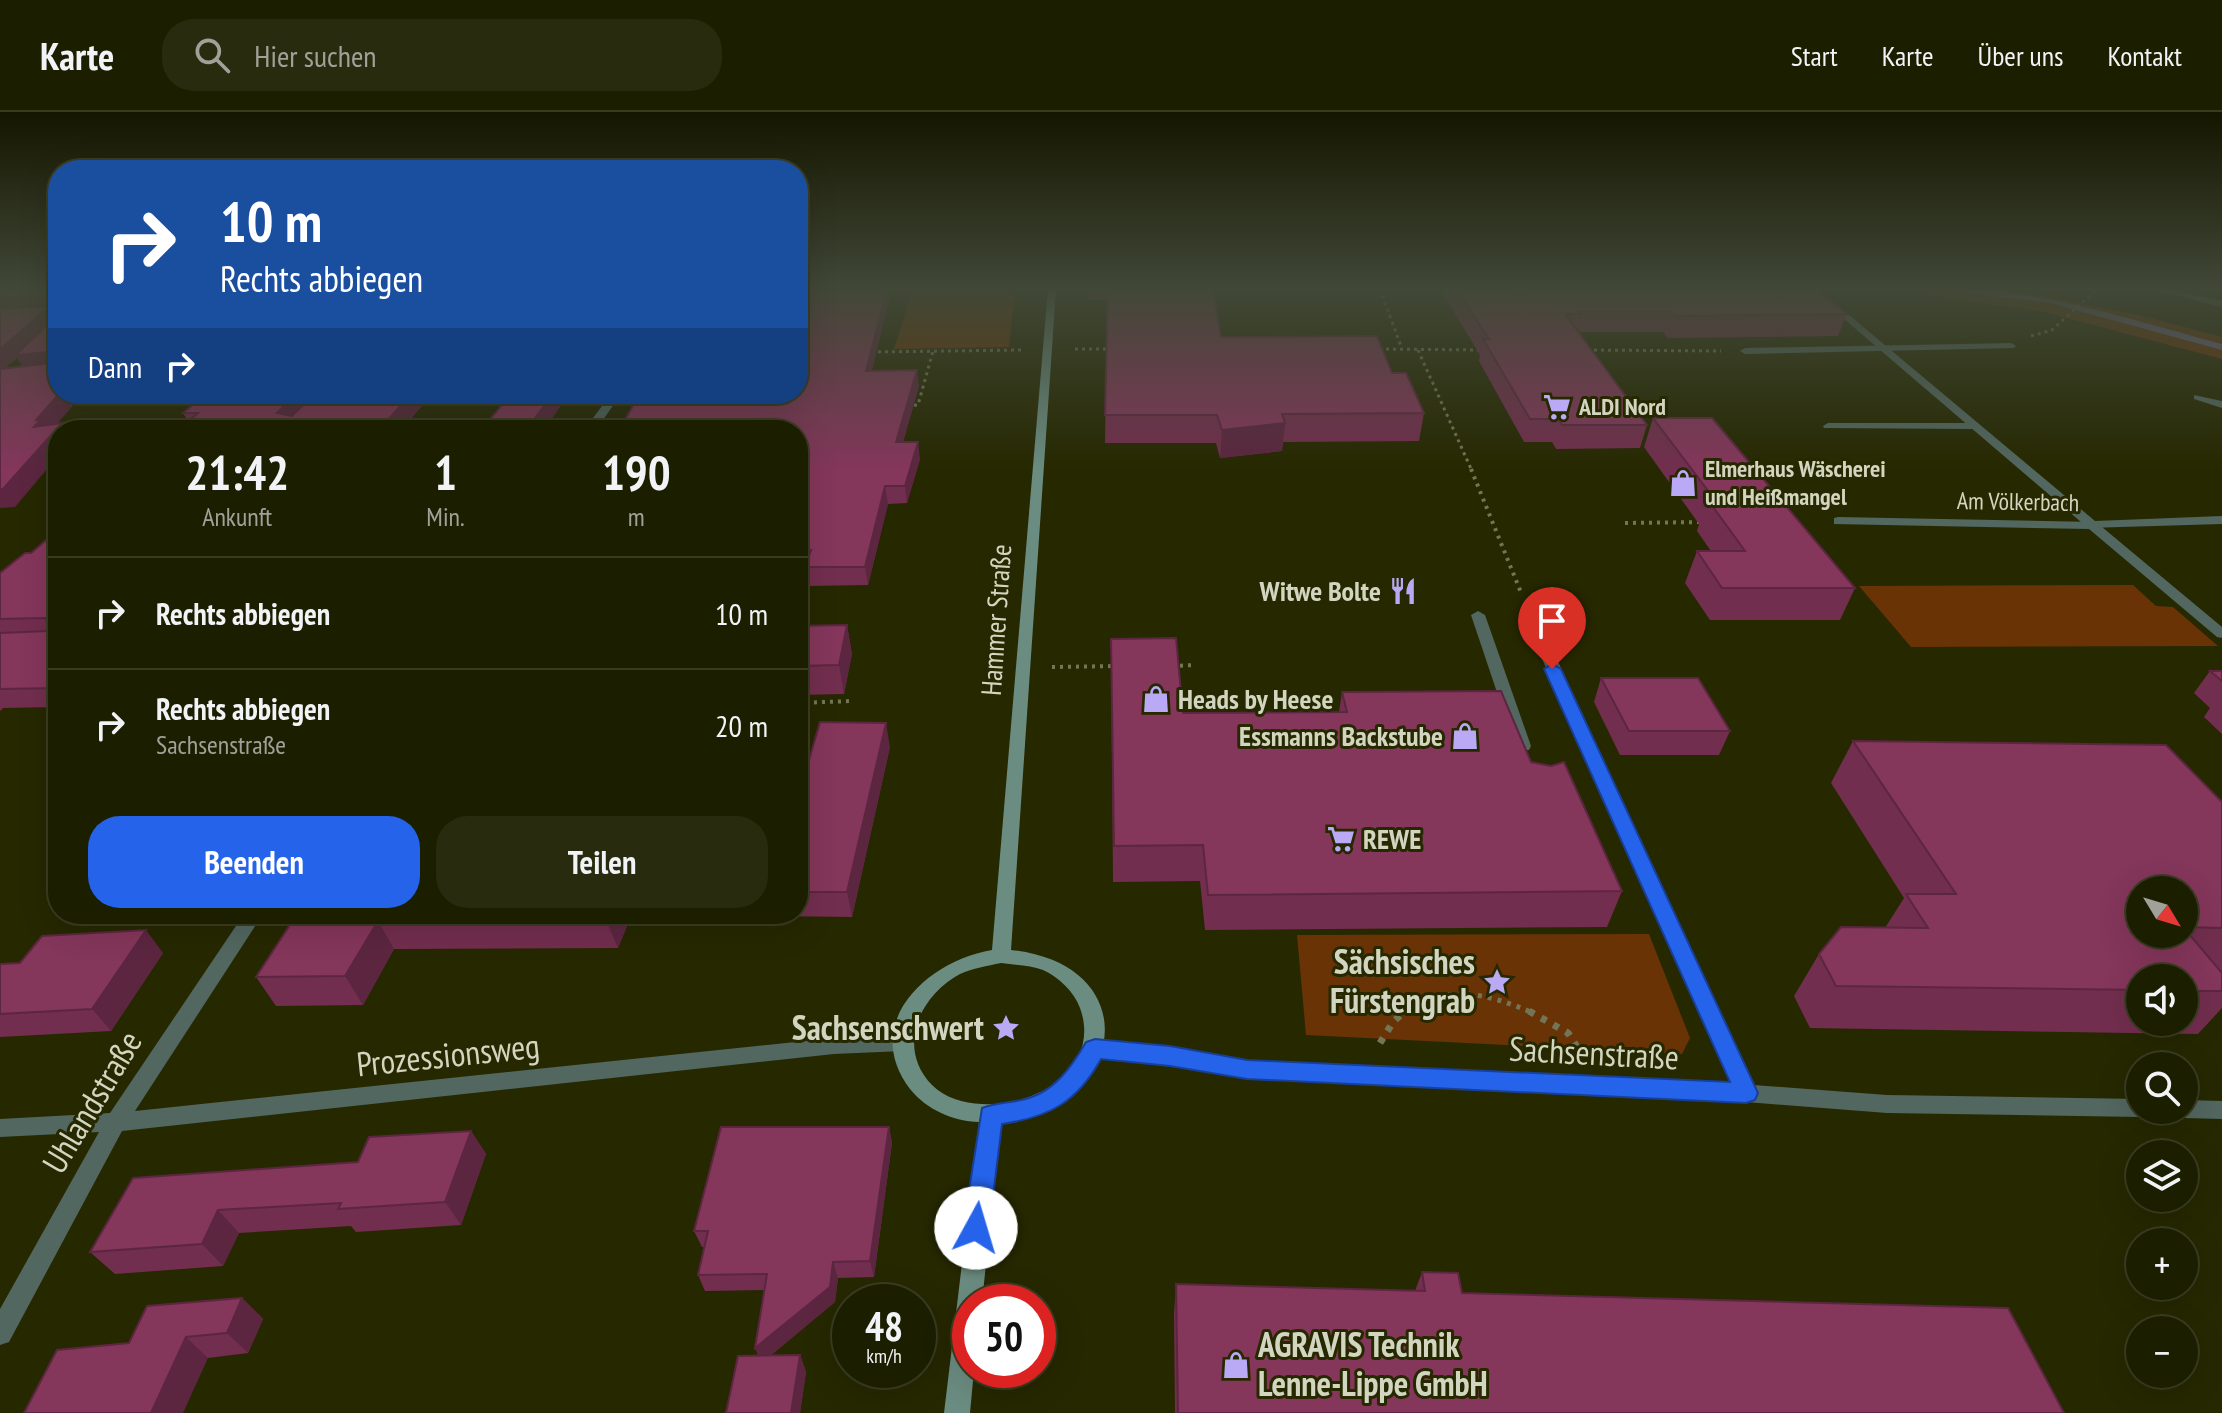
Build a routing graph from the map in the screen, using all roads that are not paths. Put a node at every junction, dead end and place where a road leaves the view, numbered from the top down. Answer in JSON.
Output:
{"nodes":[{"id":1,"x":1045,"y":350,"type":"edge"},
{"id":2,"x":1881,"y":350,"type":"junction"},
{"id":3,"x":1890,"y":350,"type":"edge"},
{"id":4,"x":1745,"y":351,"type":"road end"},
{"id":5,"x":2198,"y":397,"type":"dead end"},
{"id":6,"x":2222,"y":405,"type":"edge"},
{"id":7,"x":1828,"y":426,"type":"dead end"},
{"id":8,"x":1974,"y":426,"type":"junction"},
{"id":9,"x":2222,"y":520,"type":"edge"},
{"id":10,"x":1838,"y":521,"type":"dead end"},
{"id":11,"x":2092,"y":525,"type":"junction"},
{"id":12,"x":1478,"y":615,"type":"dead end"},
{"id":13,"x":1530,"y":616,"type":"road end"},
{"id":14,"x":2222,"y":634,"type":"edge"},
{"id":15,"x":1529,"y":763,"type":"edge"},
{"id":16,"x":247,"y":924,"type":"edge"},
{"id":17,"x":1001,"y":956,"type":"junction"},
{"id":18,"x":903,"y":1043,"type":"junction"},
{"id":19,"x":1095,"y":1049,"type":"junction"},
{"id":20,"x":1746,"y":1093,"type":"junction"},
{"id":21,"x":2126,"y":1108,"type":"edge"},
{"id":22,"x":2198,"y":1109,"type":"edge"},
{"id":23,"x":2222,"y":1110,"type":"edge"},
{"id":24,"x":991,"y":1115,"type":"junction"},
{"id":25,"x":116,"y":1122,"type":"junction"},
{"id":26,"x":0,"y":1128,"type":"edge"},
{"id":27,"x":0,"y":1333,"type":"edge"},
{"id":28,"x":957,"y":1413,"type":"edge"}],
"edges":[{"from":1,"to":17,"type":"main road","name":"Hammer Straße"},
{"from":2,"to":3,"type":"street"},
{"from":2,"to":4,"type":"street"},
{"from":2,"to":8,"type":"street","name":"Am Völkerbach"},
{"from":5,"to":6,"type":"street"},
{"from":7,"to":8,"type":"street"},
{"from":8,"to":11,"type":"street","name":"Am Völkerbach"},
{"from":9,"to":11,"type":"street"},
{"from":10,"to":11,"type":"street","name":"Am Völkerbach"},
{"from":11,"to":14,"type":"street"},
{"from":12,"to":15,"type":"street"},
{"from":13,"to":20,"type":"street"},
{"from":16,"to":25,"type":"street","name":"Uhlandstraße"},
{"from":17,"to":18,"type":"main road"},
{"from":17,"to":19,"type":"main road"},
{"from":18,"to":24,"type":"main road"},
{"from":18,"to":25,"type":"street","name":"Prozessionsweg"},
{"from":19,"to":20,"type":"street","name":"Sachsenstraße"},
{"from":19,"to":24,"type":"main road"},
{"from":20,"to":21,"type":"street","name":"Sachsenstraße"},
{"from":22,"to":23,"type":"street"},
{"from":24,"to":28,"type":"main road"},
{"from":25,"to":26,"type":"street","name":"Prozessionsweg"},
{"from":25,"to":27,"type":"street","name":"Uhlandstraße"}]}
